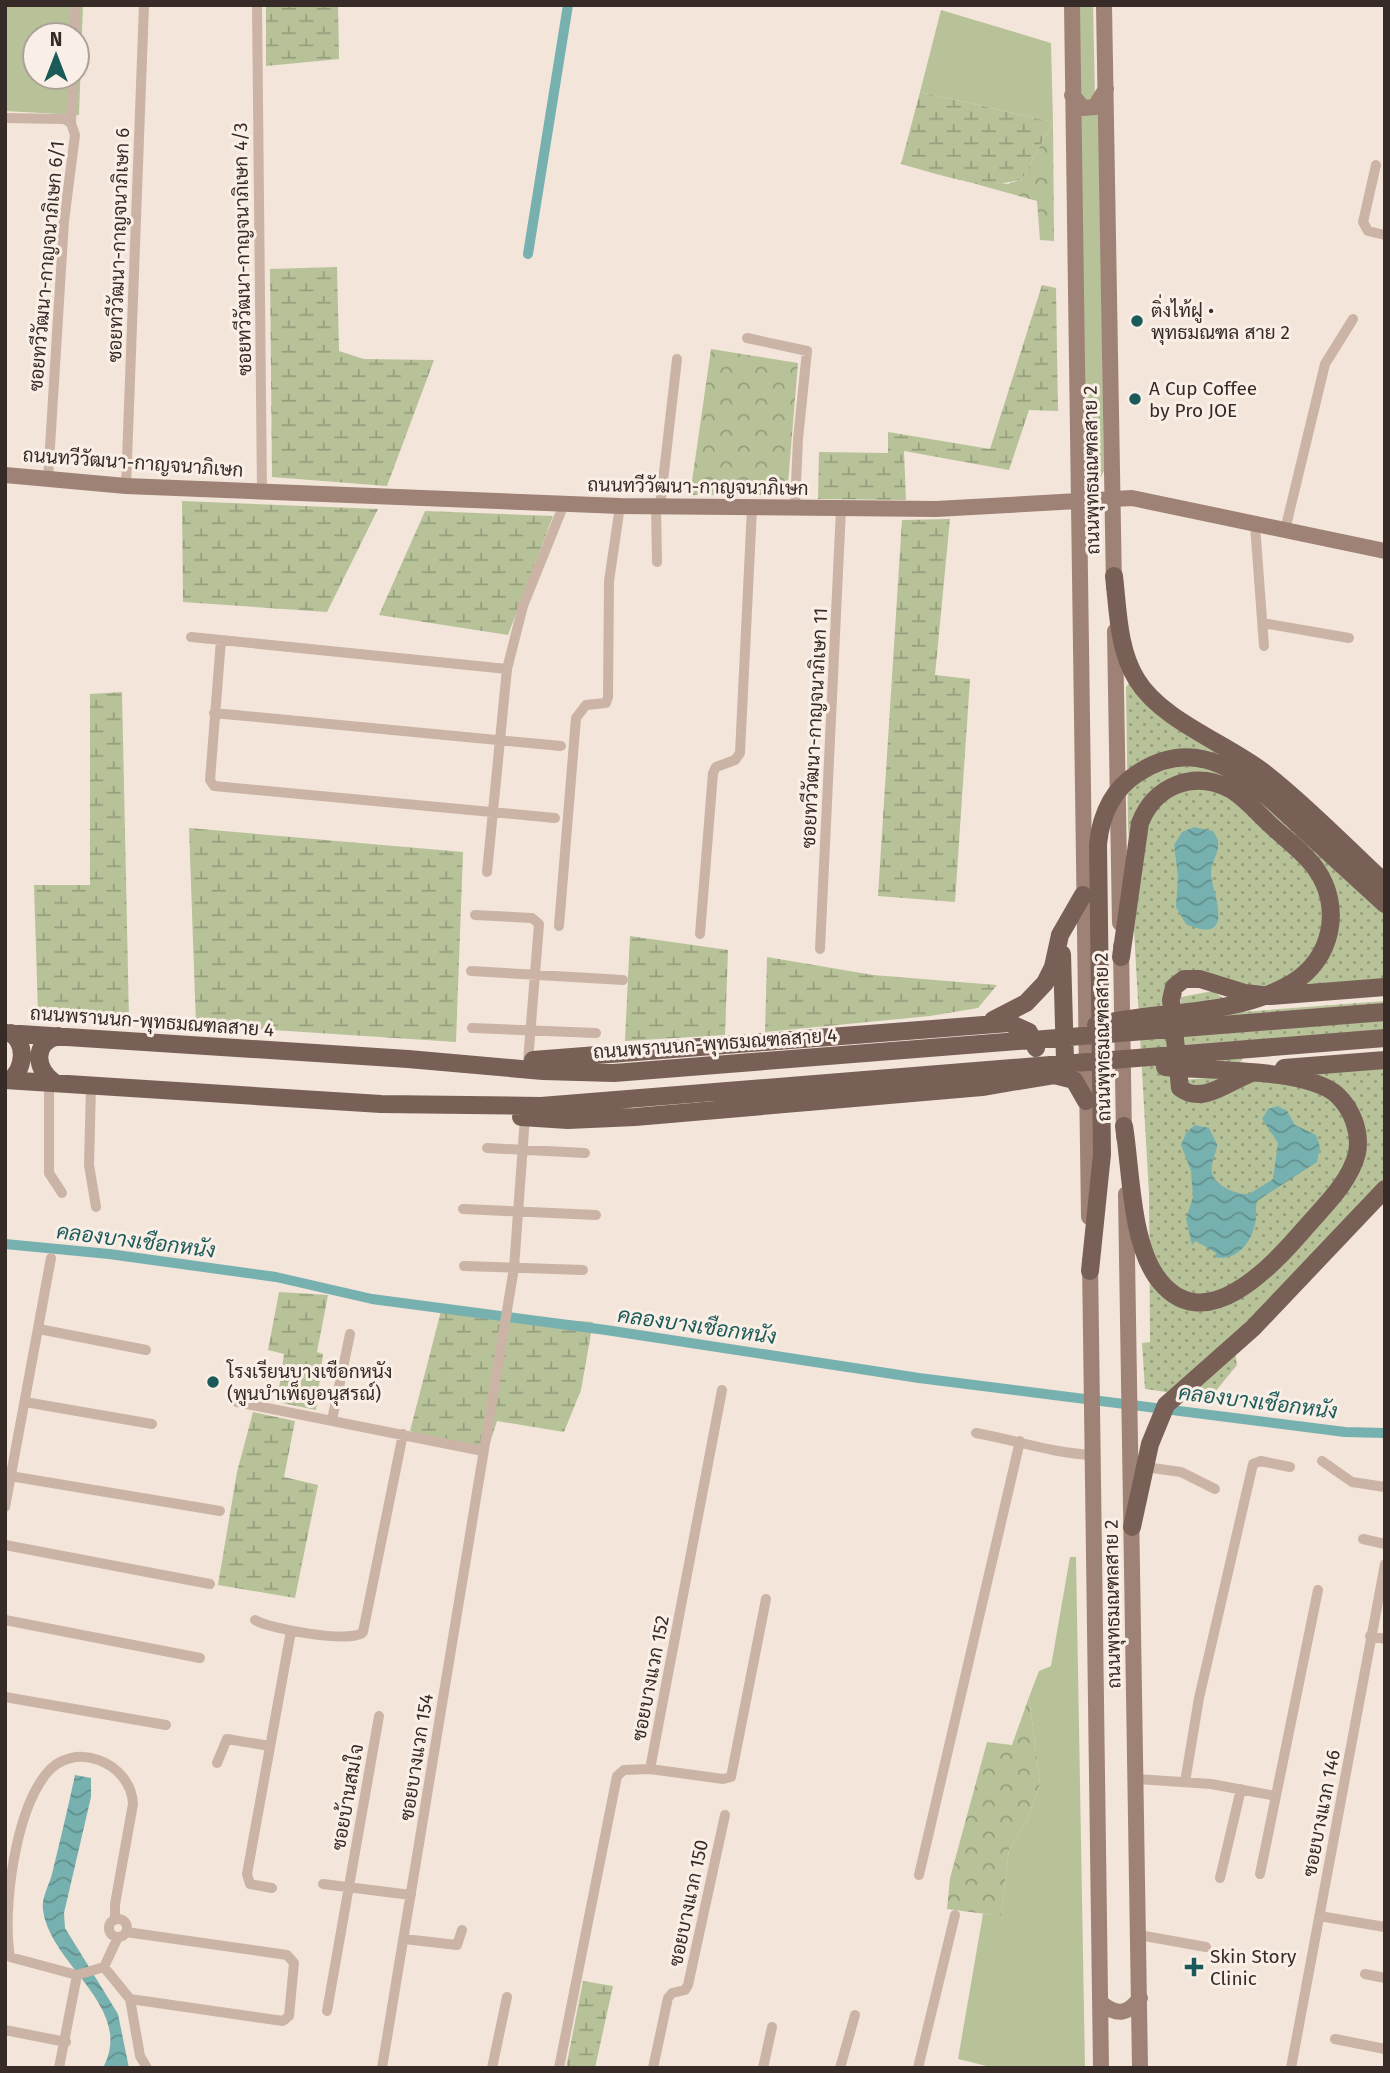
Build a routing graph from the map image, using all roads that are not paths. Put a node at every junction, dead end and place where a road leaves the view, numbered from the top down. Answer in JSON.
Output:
{"nodes":[{"id":1,"x":144,"y":5,"type":"edge"},
{"id":2,"x":257,"y":5,"type":"edge"},
{"id":3,"x":1072,"y":5,"type":"edge"},
{"id":4,"x":1104,"y":5,"type":"edge"},
{"id":5,"x":1106,"y":89,"type":"junction"},
{"id":6,"x":72,"y":91,"type":"edge"},
{"id":7,"x":1072,"y":95,"type":"junction"},
{"id":8,"x":5,"y":118,"type":"edge"},
{"id":9,"x":71,"y":123,"type":"junction"},
{"id":10,"x":1376,"y":165,"type":"dead end"},
{"id":11,"x":1385,"y":235,"type":"edge"},
{"id":12,"x":1353,"y":319,"type":"dead end"},
{"id":13,"x":747,"y":338,"type":"dead end"},
{"id":14,"x":677,"y":359,"type":"dead end"},
{"id":15,"x":5,"y":475,"type":"edge"},
{"id":16,"x":48,"y":479,"type":"junction"},
{"id":17,"x":126,"y":486,"type":"junction"},
{"id":18,"x":262,"y":492,"type":"junction"},
{"id":19,"x":1112,"y":499,"type":"junction"},
{"id":20,"x":1078,"y":503,"type":"junction"},
{"id":21,"x":564,"y":504,"type":"junction"},
{"id":22,"x":620,"y":506,"type":"junction"},
{"id":23,"x":658,"y":507,"type":"junction"},
{"id":24,"x":752,"y":508,"type":"junction"},
{"id":25,"x":795,"y":508,"type":"junction"},
{"id":26,"x":841,"y":509,"type":"junction"},
{"id":27,"x":1255,"y":525,"type":"junction"},
{"id":28,"x":1284,"y":530,"type":"junction"},
{"id":29,"x":1385,"y":551,"type":"edge"},
{"id":30,"x":657,"y":562,"type":"dead end"},
{"id":31,"x":1114,"y":576,"type":"junction"},
{"id":32,"x":1263,"y":623,"type":"junction"},
{"id":33,"x":191,"y":637,"type":"dead end"},
{"id":34,"x":1349,"y":638,"type":"dead end"},
{"id":35,"x":221,"y":640,"type":"junction"},
{"id":36,"x":1264,"y":646,"type":"dead end"},
{"id":37,"x":507,"y":669,"type":"junction"},
{"id":38,"x":214,"y":712,"type":"junction"},
{"id":39,"x":501,"y":741,"type":"junction"},
{"id":40,"x":561,"y":746,"type":"dead end"},
{"id":41,"x":492,"y":812,"type":"junction"},
{"id":42,"x":555,"y":818,"type":"dead end"},
{"id":43,"x":487,"y":873,"type":"dead end"},
{"id":44,"x":1385,"y":883,"type":"edge"},
{"id":45,"x":1083,"y":895,"type":"junction"},
{"id":46,"x":1385,"y":904,"type":"edge"},
{"id":47,"x":475,"y":915,"type":"dead end"},
{"id":48,"x":559,"y":926,"type":"dead end"},
{"id":49,"x":700,"y":934,"type":"dead end"},
{"id":50,"x":1060,"y":935,"type":"junction"},
{"id":51,"x":820,"y":949,"type":"dead end"},
{"id":52,"x":1121,"y":957,"type":"junction"},
{"id":53,"x":471,"y":971,"type":"dead end"},
{"id":54,"x":536,"y":974,"type":"junction"},
{"id":55,"x":623,"y":980,"type":"dead end"},
{"id":56,"x":1385,"y":987,"type":"edge"},
{"id":57,"x":1385,"y":1001,"type":"edge"},
{"id":58,"x":1385,"y":1012,"type":"edge"},
{"id":59,"x":1266,"y":1021,"type":"junction"},
{"id":60,"x":959,"y":1027,"type":"junction"},
{"id":61,"x":472,"y":1028,"type":"dead end"},
{"id":62,"x":529,"y":1030,"type":"junction"},
{"id":63,"x":8,"y":1033,"type":"edge"},
{"id":64,"x":596,"y":1033,"type":"dead end"},
{"id":65,"x":58,"y":1036,"type":"junction"},
{"id":66,"x":1385,"y":1038,"type":"edge"},
{"id":67,"x":1049,"y":1039,"type":"junction"},
{"id":68,"x":1385,"y":1049,"type":"edge"},
{"id":69,"x":1385,"y":1060,"type":"edge"},
{"id":70,"x":528,"y":1061,"type":"junction"},
{"id":71,"x":464,"y":1063,"type":"junction"},
{"id":72,"x":1165,"y":1067,"type":"junction"},
{"id":73,"x":1077,"y":1071,"type":"junction"},
{"id":74,"x":8,"y":1080,"type":"edge"},
{"id":75,"x":52,"y":1082,"type":"junction"},
{"id":76,"x":1000,"y":1085,"type":"junction"},
{"id":77,"x":91,"y":1086,"type":"junction"},
{"id":78,"x":1086,"y":1101,"type":"junction"},
{"id":79,"x":417,"y":1106,"type":"junction"},
{"id":80,"x":525,"y":1117,"type":"junction"},
{"id":81,"x":1124,"y":1126,"type":"junction"},
{"id":82,"x":487,"y":1148,"type":"dead end"},
{"id":83,"x":523,"y":1150,"type":"junction"},
{"id":84,"x":585,"y":1153,"type":"dead end"},
{"id":85,"x":1385,"y":1189,"type":"edge"},
{"id":86,"x":62,"y":1193,"type":"dead end"},
{"id":87,"x":96,"y":1207,"type":"dead end"},
{"id":88,"x":463,"y":1209,"type":"dead end"},
{"id":89,"x":520,"y":1212,"type":"junction"},
{"id":90,"x":596,"y":1215,"type":"dead end"},
{"id":91,"x":51,"y":1258,"type":"dead end"},
{"id":92,"x":464,"y":1266,"type":"dead end"},
{"id":93,"x":514,"y":1268,"type":"junction"},
{"id":94,"x":583,"y":1270,"type":"dead end"},
{"id":95,"x":1090,"y":1271,"type":"junction"},
{"id":96,"x":39,"y":1329,"type":"junction"},
{"id":97,"x":350,"y":1334,"type":"dead end"},
{"id":98,"x":146,"y":1350,"type":"dead end"},
{"id":99,"x":722,"y":1390,"type":"dead end"},
{"id":100,"x":25,"y":1402,"type":"junction"},
{"id":101,"x":237,"y":1402,"type":"dead end"},
{"id":102,"x":331,"y":1420,"type":"junction"},
{"id":103,"x":152,"y":1424,"type":"dead end"},
{"id":104,"x":976,"y":1433,"type":"dead end"},
{"id":105,"x":403,"y":1434,"type":"junction"},
{"id":106,"x":1020,"y":1441,"type":"junction"},
{"id":107,"x":482,"y":1451,"type":"junction"},
{"id":108,"x":1092,"y":1455,"type":"junction"},
{"id":109,"x":1322,"y":1461,"type":"dead end"},
{"id":110,"x":1144,"y":1467,"type":"junction"},
{"id":111,"x":1290,"y":1467,"type":"dead end"},
{"id":112,"x":10,"y":1476,"type":"junction"},
{"id":113,"x":1385,"y":1487,"type":"edge"},
{"id":114,"x":1215,"y":1489,"type":"dead end"},
{"id":115,"x":5,"y":1507,"type":"edge"},
{"id":116,"x":220,"y":1511,"type":"dead end"},
{"id":117,"x":1132,"y":1527,"type":"junction"},
{"id":118,"x":1363,"y":1539,"type":"dead end"},
{"id":119,"x":1385,"y":1544,"type":"edge"},
{"id":120,"x":5,"y":1545,"type":"edge"},
{"id":121,"x":1385,"y":1564,"type":"edge"},
{"id":122,"x":209,"y":1584,"type":"dead end"},
{"id":123,"x":1318,"y":1590,"type":"dead end"},
{"id":124,"x":766,"y":1599,"type":"dead end"},
{"id":125,"x":5,"y":1620,"type":"edge"},
{"id":126,"x":255,"y":1620,"type":"dead end"},
{"id":127,"x":291,"y":1631,"type":"junction"},
{"id":128,"x":1370,"y":1636,"type":"junction"},
{"id":129,"x":1385,"y":1639,"type":"edge"},
{"id":130,"x":200,"y":1658,"type":"dead end"},
{"id":131,"x":5,"y":1697,"type":"edge"},
{"id":132,"x":379,"y":1716,"type":"dead end"},
{"id":133,"x":166,"y":1725,"type":"dead end"},
{"id":134,"x":270,"y":1746,"type":"junction"},
{"id":135,"x":217,"y":1763,"type":"dead end"},
{"id":136,"x":650,"y":1769,"type":"junction"},
{"id":137,"x":1137,"y":1779,"type":"junction"},
{"id":138,"x":1185,"y":1782,"type":"junction"},
{"id":139,"x":1241,"y":1789,"type":"junction"},
{"id":140,"x":1276,"y":1796,"type":"junction"},
{"id":141,"x":725,"y":1815,"type":"dead end"},
{"id":142,"x":1260,"y":1874,"type":"dead end"},
{"id":143,"x":919,"y":1875,"type":"dead end"},
{"id":144,"x":1220,"y":1878,"type":"dead end"},
{"id":145,"x":323,"y":1884,"type":"dead end"},
{"id":146,"x":349,"y":1885,"type":"junction"},
{"id":147,"x":272,"y":1888,"type":"dead end"},
{"id":148,"x":411,"y":1895,"type":"junction"},
{"id":149,"x":955,"y":1915,"type":"dead end"},
{"id":150,"x":1319,"y":1916,"type":"junction"},
{"id":151,"x":1385,"y":1927,"type":"edge"},
{"id":152,"x":462,"y":1930,"type":"dead end"},
{"id":153,"x":122,"y":1934,"type":"junction"},
{"id":154,"x":1139,"y":1935,"type":"junction"},
{"id":155,"x":404,"y":1940,"type":"junction"},
{"id":156,"x":1206,"y":1947,"type":"dead end"},
{"id":157,"x":8,"y":1956,"type":"edge"},
{"id":158,"x":99,"y":1968,"type":"junction"},
{"id":159,"x":78,"y":1974,"type":"junction"},
{"id":160,"x":1365,"y":1974,"type":"dead end"},
{"id":161,"x":1385,"y":1978,"type":"edge"},
{"id":162,"x":507,"y":1997,"type":"dead end"},
{"id":163,"x":1140,"y":1998,"type":"junction"},
{"id":164,"x":130,"y":1999,"type":"junction"},
{"id":165,"x":1101,"y":2003,"type":"junction"},
{"id":166,"x":327,"y":2011,"type":"dead end"},
{"id":167,"x":855,"y":2015,"type":"dead end"},
{"id":168,"x":772,"y":2027,"type":"dead end"},
{"id":169,"x":5,"y":2030,"type":"edge"},
{"id":170,"x":1335,"y":2039,"type":"dead end"},
{"id":171,"x":66,"y":2042,"type":"junction"},
{"id":172,"x":1385,"y":2049,"type":"edge"},
{"id":173,"x":60,"y":2068,"type":"edge"},
{"id":174,"x":147,"y":2068,"type":"edge"},
{"id":175,"x":382,"y":2068,"type":"edge"},
{"id":176,"x":492,"y":2068,"type":"edge"},
{"id":177,"x":559,"y":2068,"type":"edge"},
{"id":178,"x":653,"y":2068,"type":"edge"},
{"id":179,"x":763,"y":2068,"type":"edge"},
{"id":180,"x":840,"y":2068,"type":"edge"},
{"id":181,"x":918,"y":2068,"type":"edge"},
{"id":182,"x":1101,"y":2068,"type":"edge"},
{"id":183,"x":1140,"y":2068,"type":"edge"},
{"id":184,"x":1291,"y":2068,"type":"edge"}],
"edges":[{"from":1,"to":17,"type":"street","name":"ซอยทวีวัฒนา-กาญจนาภิเษก 6"},
{"from":2,"to":18,"type":"street","name":"ซอยทวีวัฒนา-กาญจนาภิเษก 4/3"},
{"from":3,"to":7,"type":"main road","name":"ถนนพุทธมณฑลสาย 2"},
{"from":4,"to":5,"type":"main road","name":"ถนนพุทธมณฑลสาย 2"},
{"from":5,"to":7,"type":"main road"},
{"from":5,"to":19,"type":"main road","name":"ถนนพุทธมณฑลสาย 2"},
{"from":6,"to":9,"type":"street"},
{"from":7,"to":20,"type":"main road","name":"ถนนพุทธมณฑลสาย 2"},
{"from":8,"to":9,"type":"street","name":"ซอยทวีวัฒนา-กาญจนาภิเษก 6/1"},
{"from":9,"to":16,"type":"street","name":"ซอยทวีวัฒนา-กาญจนาภิเษก 6/1"},
{"from":10,"to":11,"type":"street"},
{"from":12,"to":28,"type":"street"},
{"from":13,"to":25,"type":"street"},
{"from":14,"to":23,"type":"street"},
{"from":15,"to":16,"type":"main road","name":"ถนนทวีวัฒนา-กาญจนาภิเษก"},
{"from":16,"to":17,"type":"main road","name":"ถนนทวีวัฒนา-กาญจนาภิเษก"},
{"from":17,"to":18,"type":"main road","name":"ถนนทวีวัฒนา-กาญจนาภิเษก"},
{"from":18,"to":21,"type":"main road","name":"ถนนทวีวัฒนา-กาญจนาภิเษก"},
{"from":19,"to":20,"type":"main road","name":"ถนนทวีวัฒนา-กาญจนาภิเษก"},
{"from":19,"to":27,"type":"main road","name":"ถนนทวีวัฒนา-กาญจนาภิเษก"},
{"from":19,"to":31,"type":"main road","name":"ถนนพุทธมณฑลสาย 2"},
{"from":20,"to":26,"type":"main road","name":"ถนนทวีวัฒนา-กาญจนาภิเษก"},
{"from":20,"to":45,"type":"main road","name":"ถนนพุทธมณฑลสาย 2"},
{"from":21,"to":22,"type":"main road","name":"ถนนทวีวัฒนา-กาญจนาภิเษก"},
{"from":21,"to":37,"type":"street"},
{"from":22,"to":23,"type":"main road","name":"ถนนทวีวัฒนา-กาญจนาภิเษก"},
{"from":22,"to":48,"type":"street"},
{"from":23,"to":24,"type":"main road","name":"ถนนทวีวัฒนา-กาญจนาภิเษก"},
{"from":23,"to":30,"type":"street"},
{"from":24,"to":25,"type":"main road","name":"ถนนทวีวัฒนา-กาญจนาภิเษก"},
{"from":24,"to":49,"type":"street"},
{"from":25,"to":26,"type":"main road","name":"ถนนทวีวัฒนา-กาญจนาภิเษก"},
{"from":26,"to":51,"type":"street","name":"ซอยทวีวัฒนา-กาญจนาภิเษก 11"},
{"from":27,"to":28,"type":"main road","name":"ถนนทวีวัฒนา-กาญจนาภิเษก"},
{"from":27,"to":32,"type":"street"},
{"from":28,"to":29,"type":"main road","name":"ถนนทวีวัฒนา-กาญจนาภิเษก"},
{"from":31,"to":44,"type":"main road"},
{"from":31,"to":52,"type":"main road","name":"ถนนพุทธมณฑลสาย 2"},
{"from":32,"to":34,"type":"street"},
{"from":32,"to":36,"type":"street"},
{"from":33,"to":35,"type":"street"},
{"from":35,"to":37,"type":"street"},
{"from":35,"to":38,"type":"street"},
{"from":37,"to":39,"type":"street"},
{"from":38,"to":39,"type":"street"},
{"from":38,"to":41,"type":"street"},
{"from":39,"to":40,"type":"street"},
{"from":39,"to":41,"type":"street"},
{"from":41,"to":42,"type":"street"},
{"from":41,"to":43,"type":"street"},
{"from":45,"to":50,"type":"main road"},
{"from":45,"to":78,"type":"main road","name":"ถนนพุทธมณฑลสาย 2"},
{"from":46,"to":95,"type":"main road"},
{"from":47,"to":54,"type":"street"},
{"from":50,"to":60,"type":"main road"},
{"from":50,"to":73,"type":"main road"},
{"from":52,"to":67,"type":"main road"},
{"from":52,"to":81,"type":"main road","name":"ถนนพุทธมณฑลสาย 2"},
{"from":53,"to":54,"type":"street"},
{"from":54,"to":55,"type":"street"},
{"from":54,"to":62,"type":"street"},
{"from":56,"to":69,"type":"main road"},
{"from":57,"to":59,"type":"main road"},
{"from":58,"to":59,"type":"main road","name":"ถนนพรานนก-พุทธมณฑลสาย 4"},
{"from":59,"to":67,"type":"main road","name":"ถนนพรานนก-พุทธมณฑลสาย 4"},
{"from":60,"to":70,"type":"main road"},
{"from":60,"to":76,"type":"main road"},
{"from":61,"to":62,"type":"street"},
{"from":62,"to":64,"type":"street"},
{"from":62,"to":70,"type":"street"},
{"from":63,"to":65,"type":"main road","name":"ถนนพรานนก-พุทธมณฑลสาย 4"},
{"from":63,"to":74,"type":"main road"},
{"from":65,"to":71,"type":"main road","name":"ถนนพรานนก-พุทธมณฑลสาย 4"},
{"from":65,"to":75,"type":"main road"},
{"from":66,"to":73,"type":"main road"},
{"from":67,"to":71,"type":"main road","name":"ถนนพรานนก-พุทธมณฑลสาย 4"},
{"from":68,"to":72,"type":"main road"},
{"from":70,"to":71,"type":"main road"},
{"from":72,"to":73,"type":"main road"},
{"from":72,"to":81,"type":"main road"},
{"from":73,"to":76,"type":"main road"},
{"from":73,"to":78,"type":"main road"},
{"from":73,"to":79,"type":"main road"},
{"from":74,"to":75,"type":"main road"},
{"from":75,"to":77,"type":"main road"},
{"from":75,"to":86,"type":"street"},
{"from":76,"to":80,"type":"main road"},
{"from":77,"to":79,"type":"main road"},
{"from":77,"to":87,"type":"street"},
{"from":78,"to":95,"type":"main road","name":"ถนนพุทธมณฑลสาย 2"},
{"from":79,"to":80,"type":"main road"},
{"from":80,"to":83,"type":"street","name":"ซอยบางแวก 154"},
{"from":81,"to":117,"type":"main road","name":"ถนนพุทธมณฑลสาย 2"},
{"from":82,"to":83,"type":"street"},
{"from":83,"to":84,"type":"street"},
{"from":83,"to":89,"type":"street","name":"ซอยบางแวก 154"},
{"from":85,"to":110,"type":"main road"},
{"from":88,"to":89,"type":"street"},
{"from":89,"to":90,"type":"street"},
{"from":89,"to":93,"type":"street","name":"ซอยบางแวก 154"},
{"from":91,"to":96,"type":"street"},
{"from":92,"to":93,"type":"street"},
{"from":93,"to":94,"type":"street"},
{"from":93,"to":107,"type":"street","name":"ซอยบางแวก 154"},
{"from":95,"to":108,"type":"main road","name":"ถนนพุทธมณฑลสาย 2"},
{"from":96,"to":98,"type":"street"},
{"from":96,"to":100,"type":"street"},
{"from":97,"to":102,"type":"street"},
{"from":99,"to":136,"type":"street","name":"ซอยบางแวก 152"},
{"from":100,"to":103,"type":"street"},
{"from":100,"to":112,"type":"street"},
{"from":101,"to":102,"type":"street"},
{"from":102,"to":105,"type":"street"},
{"from":104,"to":106,"type":"street"},
{"from":105,"to":107,"type":"street"},
{"from":105,"to":127,"type":"street"},
{"from":106,"to":108,"type":"street"},
{"from":106,"to":143,"type":"street"},
{"from":107,"to":148,"type":"street","name":"ซอยบางแวก 154"},
{"from":108,"to":165,"type":"main road","name":"ถนนพุทธมณฑลสาย 2"},
{"from":109,"to":113,"type":"street"},
{"from":110,"to":114,"type":"street"},
{"from":110,"to":117,"type":"main road"},
{"from":111,"to":138,"type":"street"},
{"from":112,"to":115,"type":"street"},
{"from":112,"to":116,"type":"street"},
{"from":117,"to":137,"type":"main road","name":"ถนนพุทธมณฑลสาย 2"},
{"from":118,"to":119,"type":"street"},
{"from":120,"to":122,"type":"street"},
{"from":121,"to":128,"type":"street","name":"ซอยบางแวก 146"},
{"from":123,"to":140,"type":"street"},
{"from":124,"to":136,"type":"street"},
{"from":125,"to":130,"type":"street"},
{"from":126,"to":127,"type":"street"},
{"from":127,"to":134,"type":"street"},
{"from":128,"to":129,"type":"street"},
{"from":128,"to":150,"type":"street","name":"ซอยบางแวก 146"},
{"from":131,"to":133,"type":"street"},
{"from":132,"to":146,"type":"street","name":"ซอยบ้านสมใจ"},
{"from":134,"to":135,"type":"street"},
{"from":134,"to":147,"type":"street"},
{"from":136,"to":177,"type":"street","name":"ซอยบางแวก 152"},
{"from":137,"to":138,"type":"street"},
{"from":137,"to":154,"type":"main road","name":"ถนนพุทธมณฑลสาย 2"},
{"from":138,"to":139,"type":"street"},
{"from":139,"to":140,"type":"street"},
{"from":139,"to":144,"type":"street"},
{"from":140,"to":142,"type":"street"},
{"from":141,"to":178,"type":"street","name":"ซอยบางแวก 150"},
{"from":145,"to":146,"type":"street"},
{"from":146,"to":148,"type":"street"},
{"from":146,"to":166,"type":"street","name":"ซอยบ้านสมใจ"},
{"from":148,"to":155,"type":"street","name":"ซอยบางแวก 154"},
{"from":149,"to":181,"type":"street"},
{"from":150,"to":151,"type":"street"},
{"from":150,"to":184,"type":"street","name":"ซอยบางแวก 146"},
{"from":152,"to":155,"type":"street"},
{"from":153,"to":157,"type":"street"},
{"from":153,"to":158,"type":"street"},
{"from":153,"to":164,"type":"street"},
{"from":154,"to":156,"type":"street"},
{"from":154,"to":163,"type":"main road","name":"ถนนพุทธมณฑลสาย 2"},
{"from":155,"to":175,"type":"street","name":"ซอยบางแวก 154"},
{"from":157,"to":159,"type":"street"},
{"from":158,"to":159,"type":"street"},
{"from":158,"to":164,"type":"street"},
{"from":159,"to":171,"type":"street"},
{"from":160,"to":161,"type":"street"},
{"from":162,"to":176,"type":"street"},
{"from":163,"to":165,"type":"main road"},
{"from":163,"to":183,"type":"main road","name":"ถนนพุทธมณฑลสาย 2"},
{"from":164,"to":174,"type":"street"},
{"from":165,"to":182,"type":"main road","name":"ถนนพุทธมณฑลสาย 2"},
{"from":167,"to":180,"type":"street"},
{"from":168,"to":179,"type":"street"},
{"from":169,"to":171,"type":"street"},
{"from":170,"to":172,"type":"street"},
{"from":171,"to":173,"type":"street"}]}
